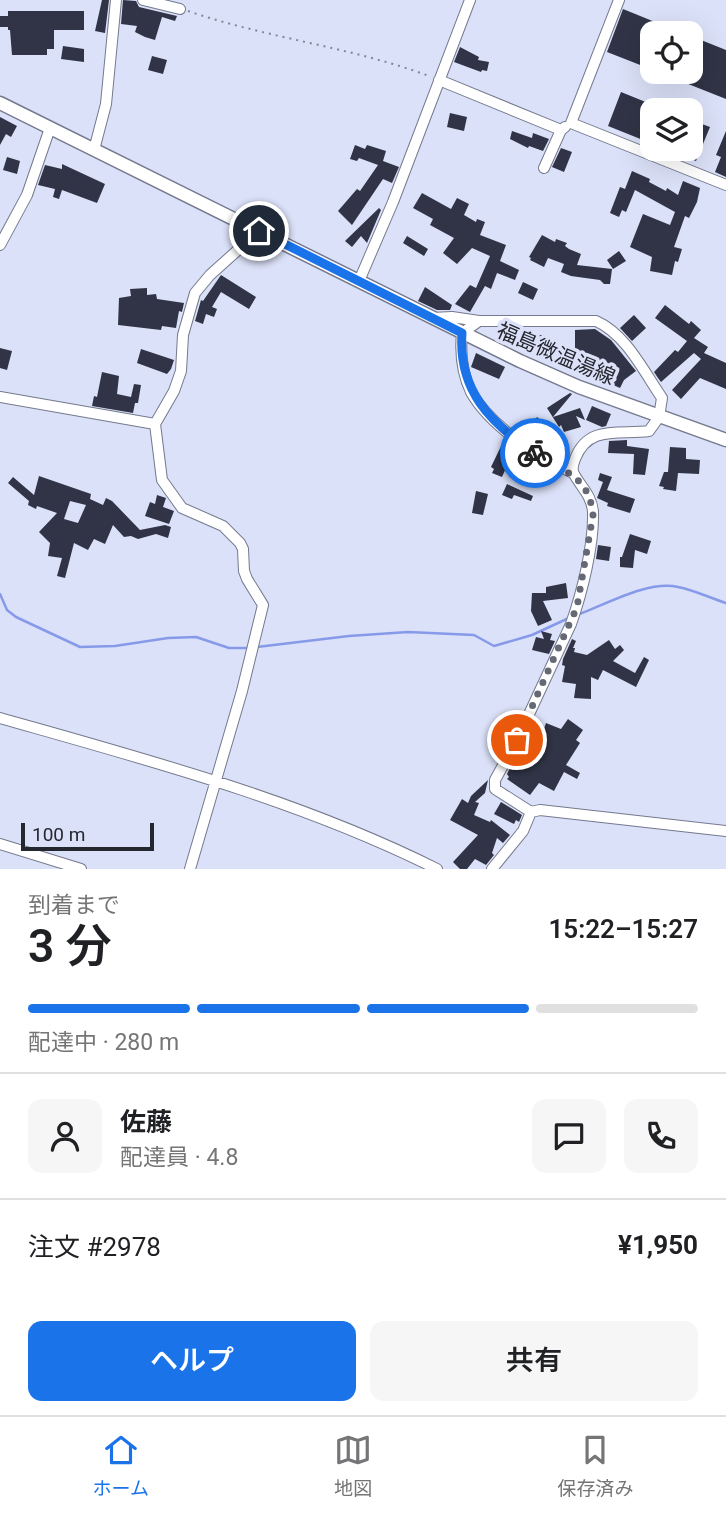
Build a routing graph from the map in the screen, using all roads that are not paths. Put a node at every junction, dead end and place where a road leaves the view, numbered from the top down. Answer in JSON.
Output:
{"nodes":[{"id":1,"x":116,"y":0,"type":"edge"},
{"id":2,"x":143,"y":0,"type":"edge"},
{"id":3,"x":470,"y":0,"type":"edge"},
{"id":4,"x":619,"y":0,"type":"edge"},
{"id":5,"x":180,"y":9,"type":"road end"},
{"id":6,"x":439,"y":80,"type":"junction"},
{"id":7,"x":0,"y":103,"type":"edge"},
{"id":8,"x":571,"y":123,"type":"junction"},
{"id":9,"x":50,"y":128,"type":"junction"},
{"id":10,"x":561,"y":130,"type":"junction"},
{"id":11,"x":94,"y":150,"type":"junction"},
{"id":12,"x":544,"y":168,"type":"dead end"},
{"id":13,"x":726,"y":185,"type":"edge"},
{"id":14,"x":259,"y":231,"type":"junction"},
{"id":15,"x":0,"y":245,"type":"edge"},
{"id":16,"x":359,"y":281,"type":"junction"},
{"id":17,"x":432,"y":318,"type":"junction"},
{"id":18,"x":479,"y":321,"type":"junction"},
{"id":19,"x":462,"y":333,"type":"junction"},
{"id":20,"x":0,"y":397,"type":"edge"},
{"id":21,"x":659,"y":417,"type":"junction"},
{"id":22,"x":155,"y":424,"type":"junction"},
{"id":23,"x":726,"y":440,"type":"edge"},
{"id":24,"x":573,"y":473,"type":"junction"},
{"id":25,"x":0,"y":718,"type":"edge"},
{"id":26,"x":216,"y":781,"type":"junction"},
{"id":27,"x":531,"y":812,"type":"junction"},
{"id":28,"x":726,"y":831,"type":"edge"},
{"id":29,"x":0,"y":844,"type":"edge"},
{"id":30,"x":82,"y":869,"type":"edge"},
{"id":31,"x":190,"y":869,"type":"edge"},
{"id":32,"x":437,"y":869,"type":"edge"},
{"id":33,"x":492,"y":869,"type":"edge"}],
"edges":[{"from":1,"to":11,"type":"street"},
{"from":2,"to":5,"type":"street"},
{"from":3,"to":6,"type":"street"},
{"from":4,"to":8,"type":"street"},
{"from":6,"to":10,"type":"street"},
{"from":6,"to":16,"type":"street"},
{"from":7,"to":9,"type":"main road","name":"福島微温湯線"},
{"from":8,"to":10,"type":"street"},
{"from":8,"to":13,"type":"street"},
{"from":9,"to":11,"type":"main road","name":"福島微温湯線"},
{"from":9,"to":15,"type":"street"},
{"from":10,"to":12,"type":"street"},
{"from":11,"to":14,"type":"main road","name":"福島微温湯線"},
{"from":14,"to":16,"type":"main road","name":"福島微温湯線"},
{"from":14,"to":22,"type":"street"},
{"from":16,"to":17,"type":"main road","name":"福島微温湯線"},
{"from":17,"to":18,"type":"street"},
{"from":17,"to":19,"type":"main road","name":"福島微温湯線"},
{"from":18,"to":19,"type":"street"},
{"from":18,"to":21,"type":"street"},
{"from":19,"to":21,"type":"main road","name":"福島微温湯線"},
{"from":19,"to":24,"type":"street"},
{"from":20,"to":22,"type":"street"},
{"from":21,"to":23,"type":"main road","name":"福島微温湯線"},
{"from":21,"to":24,"type":"street"},
{"from":22,"to":26,"type":"street"},
{"from":24,"to":27,"type":"street"},
{"from":25,"to":26,"type":"street"},
{"from":26,"to":31,"type":"street"},
{"from":26,"to":32,"type":"street"},
{"from":27,"to":28,"type":"street"},
{"from":27,"to":33,"type":"street"},
{"from":29,"to":30,"type":"street"}]}
